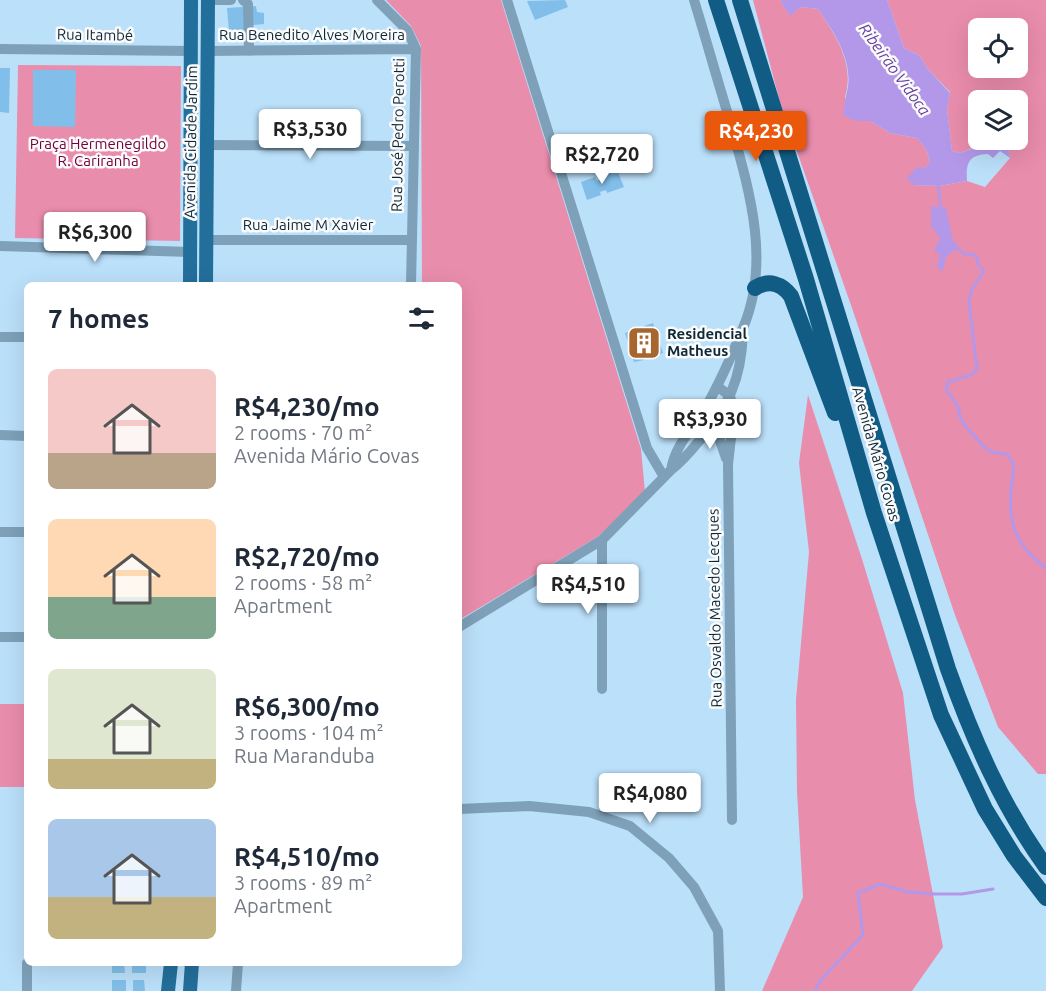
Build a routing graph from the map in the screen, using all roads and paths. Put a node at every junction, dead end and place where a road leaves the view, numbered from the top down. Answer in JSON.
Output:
{"nodes":[{"id":1,"x":190,"y":0,"type":"edge"},
{"id":2,"x":208,"y":0,"type":"edge"},
{"id":3,"x":231,"y":0,"type":"edge"},
{"id":4,"x":243,"y":0,"type":"edge"},
{"id":5,"x":377,"y":0,"type":"edge"},
{"id":6,"x":507,"y":0,"type":"edge"},
{"id":7,"x":694,"y":0,"type":"edge"},
{"id":8,"x":716,"y":0,"type":"edge"},
{"id":9,"x":740,"y":0,"type":"edge"},
{"id":10,"x":0,"y":49,"type":"edge"},
{"id":11,"x":416,"y":49,"type":"junction"},
{"id":12,"x":191,"y":51,"type":"junction"},
{"id":13,"x":208,"y":51,"type":"junction"},
{"id":14,"x":249,"y":51,"type":"junction"},
{"id":15,"x":191,"y":82,"type":"junction"},
{"id":16,"x":208,"y":83,"type":"junction"},
{"id":17,"x":207,"y":145,"type":"junction"},
{"id":18,"x":413,"y":146,"type":"junction"},
{"id":19,"x":206,"y":240,"type":"junction"},
{"id":20,"x":411,"y":240,"type":"junction"},
{"id":21,"x":0,"y":246,"type":"edge"},
{"id":22,"x":190,"y":252,"type":"junction"},
{"id":23,"x":190,"y":282,"type":"edge"},
{"id":24,"x":206,"y":282,"type":"edge"},
{"id":25,"x":411,"y":282,"type":"edge"},
{"id":26,"x":755,"y":288,"type":"junction"},
{"id":27,"x":743,"y":328,"type":"junction"},
{"id":28,"x":0,"y":337,"type":"edge"},
{"id":29,"x":24,"y":337,"type":"edge"},
{"id":30,"x":717,"y":386,"type":"junction"},
{"id":31,"x":730,"y":396,"type":"junction"},
{"id":32,"x":700,"y":417,"type":"junction"},
{"id":33,"x":711,"y":426,"type":"junction"},
{"id":34,"x":0,"y":435,"type":"edge"},
{"id":35,"x":24,"y":436,"type":"edge"},
{"id":36,"x":728,"y":464,"type":"junction"},
{"id":37,"x":667,"y":473,"type":"junction"},
{"id":38,"x":874,"y":513,"type":"junction"},
{"id":39,"x":0,"y":532,"type":"edge"},
{"id":40,"x":24,"y":532,"type":"edge"},
{"id":41,"x":602,"y":540,"type":"junction"},
{"id":42,"x":462,"y":625,"type":"edge"},
{"id":43,"x":0,"y":637,"type":"edge"},
{"id":44,"x":24,"y":637,"type":"edge"},
{"id":45,"x":602,"y":689,"type":"dead end"},
{"id":46,"x":462,"y":809,"type":"edge"},
{"id":47,"x":732,"y":820,"type":"dead end"},
{"id":48,"x":1046,"y":867,"type":"edge"},
{"id":49,"x":1046,"y":897,"type":"edge"},
{"id":50,"x":27,"y":966,"type":"edge"},
{"id":51,"x":171,"y":966,"type":"edge"},
{"id":52,"x":192,"y":966,"type":"edge"},
{"id":53,"x":238,"y":966,"type":"edge"},
{"id":54,"x":27,"y":991,"type":"edge"},
{"id":55,"x":168,"y":991,"type":"edge"},
{"id":56,"x":190,"y":991,"type":"edge"},
{"id":57,"x":236,"y":991,"type":"edge"},
{"id":58,"x":720,"y":991,"type":"edge"}],
"edges":[{"from":1,"to":12,"type":"main road","name":"Avenida Cidade Jardim"},
{"from":2,"to":3,"type":"street"},
{"from":2,"to":13,"type":"main road","name":"Avenida Cidade Jardim"},
{"from":4,"to":14,"type":"street"},
{"from":5,"to":11,"type":"street","name":"Rua José Pedro Perotti"},
{"from":6,"to":37,"type":"street"},
{"from":7,"to":26,"type":"street"},
{"from":8,"to":38,"type":"highway","name":"Avenida Mário Covas"},
{"from":9,"to":48,"type":"highway","name":"Avenida Mário Covas"},
{"from":10,"to":12,"type":"street","name":"Rua Itambé"},
{"from":11,"to":14,"type":"street","name":"Rua Benedito Alves Moreira"},
{"from":11,"to":18,"type":"street","name":"Rua José Pedro Perotti"},
{"from":12,"to":15,"type":"main road","name":"Avenida Cidade Jardim"},
{"from":13,"to":14,"type":"street","name":"Rua Benedito Alves Moreira"},
{"from":13,"to":16,"type":"main road","name":"Avenida Cidade Jardim"},
{"from":15,"to":16,"type":"main road"},
{"from":15,"to":22,"type":"main road","name":"Avenida Cidade Jardim"},
{"from":16,"to":17,"type":"main road","name":"Avenida Cidade Jardim"},
{"from":17,"to":18,"type":"street"},
{"from":17,"to":19,"type":"main road","name":"Avenida Cidade Jardim"},
{"from":18,"to":20,"type":"street","name":"Rua José Pedro Perotti"},
{"from":19,"to":20,"type":"street","name":"Rua Jaime M Xavier"},
{"from":19,"to":24,"type":"main road","name":"Avenida Cidade Jardim"},
{"from":20,"to":25,"type":"street","name":"Rua José Pedro Perotti"},
{"from":21,"to":22,"type":"street"},
{"from":22,"to":23,"type":"main road","name":"Avenida Cidade Jardim"},
{"from":26,"to":27,"type":"street"},
{"from":26,"to":38,"type":"highway"},
{"from":27,"to":30,"type":"street"},
{"from":27,"to":31,"type":"street"},
{"from":28,"to":29,"type":"street"},
{"from":30,"to":31,"type":"street"},
{"from":30,"to":32,"type":"street"},
{"from":31,"to":33,"type":"street"},
{"from":31,"to":36,"type":"street","name":"Rua Osvaldo Macedo Lecques"},
{"from":32,"to":33,"type":"street"},
{"from":32,"to":37,"type":"street"},
{"from":33,"to":36,"type":"street"},
{"from":33,"to":37,"type":"street"},
{"from":34,"to":35,"type":"street"},
{"from":36,"to":47,"type":"street","name":"Rua Osvaldo Macedo Lecques"},
{"from":37,"to":41,"type":"street"},
{"from":38,"to":49,"type":"highway","name":"Avenida Mário Covas"},
{"from":39,"to":40,"type":"street"},
{"from":41,"to":42,"type":"street"},
{"from":41,"to":45,"type":"street"},
{"from":43,"to":44,"type":"street"},
{"from":46,"to":58,"type":"street"},
{"from":50,"to":54,"type":"street"},
{"from":51,"to":55,"type":"main road"},
{"from":52,"to":56,"type":"main road"},
{"from":53,"to":57,"type":"street"}]}
